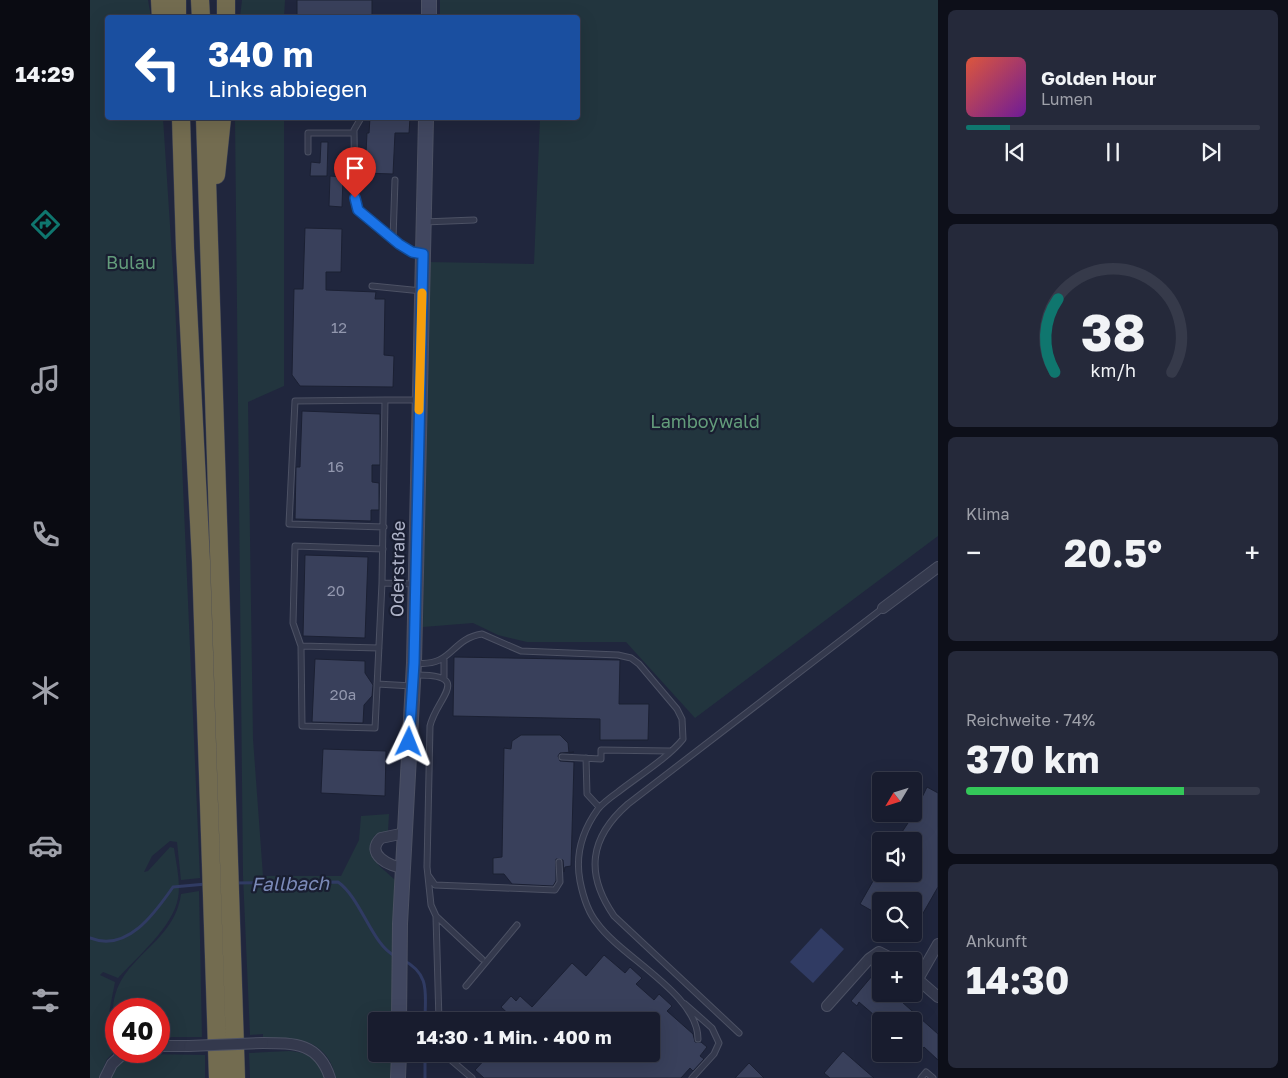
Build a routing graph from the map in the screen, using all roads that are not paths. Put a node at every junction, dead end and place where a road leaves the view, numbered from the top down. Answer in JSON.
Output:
{"nodes":[{"id":1,"x":177,"y":0,"type":"edge"},
{"id":2,"x":200,"y":0,"type":"edge"},
{"id":3,"x":226,"y":0,"type":"edge"},
{"id":4,"x":429,"y":0,"type":"edge"},
{"id":5,"x":177,"y":15,"type":"edge"},
{"id":6,"x":201,"y":15,"type":"edge"},
{"id":7,"x":226,"y":15,"type":"edge"},
{"id":8,"x":428,"y":15,"type":"edge"},
{"id":9,"x":170,"y":120,"type":"edge"},
{"id":10,"x":180,"y":120,"type":"edge"},
{"id":11,"x":205,"y":120,"type":"edge"},
{"id":12,"x":222,"y":120,"type":"edge"},
{"id":13,"x":360,"y":120,"type":"edge"},
{"id":14,"x":426,"y":120,"type":"edge"},
{"id":15,"x":354,"y":132,"type":"junction"},
{"id":16,"x":308,"y":152,"type":"dead end"},
{"id":17,"x":395,"y":180,"type":"dead end"},
{"id":18,"x":474,"y":220,"type":"dead end"},
{"id":19,"x":424,"y":222,"type":"junction"},
{"id":20,"x":393,"y":239,"type":"junction"},
{"id":21,"x":209,"y":243,"type":"junction"},
{"id":22,"x":185,"y":248,"type":"junction"},
{"id":23,"x":423,"y":254,"type":"junction"},
{"id":24,"x":372,"y":286,"type":"dead end"},
{"id":25,"x":422,"y":291,"type":"junction"},
{"id":26,"x":385,"y":400,"type":"junction"},
{"id":27,"x":420,"y":400,"type":"junction"},
{"id":28,"x":384,"y":527,"type":"junction"},
{"id":29,"x":383,"y":549,"type":"junction"},
{"id":30,"x":938,"y":567,"type":"edge"},
{"id":31,"x":382,"y":583,"type":"junction"},
{"id":32,"x":415,"y":584,"type":"junction"},
{"id":33,"x":883,"y":608,"type":"joint"},
{"id":34,"x":301,"y":646,"type":"junction"},
{"id":35,"x":379,"y":648,"type":"junction"},
{"id":36,"x":444,"y":660,"type":"junction"},
{"id":37,"x":413,"y":674,"type":"junction"},
{"id":38,"x":444,"y":679,"type":"junction"},
{"id":39,"x":377,"y":684,"type":"junction"},
{"id":40,"x":670,"y":751,"type":"junction"},
{"id":41,"x":562,"y":757,"type":"dead end"},
{"id":42,"x":586,"y":758,"type":"junction"},
{"id":43,"x":599,"y":807,"type":"junction"},
{"id":44,"x":405,"y":833,"type":"junction"},
{"id":45,"x":559,"y":862,"type":"dead end"},
{"id":46,"x":426,"y":867,"type":"junction"},
{"id":47,"x":404,"y":868,"type":"junction"},
{"id":48,"x":436,"y":916,"type":"junction"},
{"id":49,"x":517,"y":925,"type":"dead end"},
{"id":50,"x":938,"y":944,"type":"edge"},
{"id":51,"x":872,"y":956,"type":"edge"},
{"id":52,"x":482,"y":959,"type":"dead end"},
{"id":53,"x":922,"y":969,"type":"edge"},
{"id":54,"x":922,"y":983,"type":"edge"},
{"id":55,"x":466,"y":986,"type":"dead end"},
{"id":56,"x":674,"y":994,"type":"junction"},
{"id":57,"x":938,"y":997,"type":"edge"},
{"id":58,"x":827,"y":1006,"type":"dead end"},
{"id":59,"x":399,"y":1012,"type":"edge"},
{"id":60,"x":439,"y":1012,"type":"edge"},
{"id":61,"x":739,"y":1033,"type":"dead end"},
{"id":62,"x":698,"y":1039,"type":"dead end"},
{"id":63,"x":170,"y":1046,"type":"edge"},
{"id":64,"x":399,"y":1062,"type":"edge"},
{"id":65,"x":453,"y":1062,"type":"edge"},
{"id":66,"x":113,"y":1063,"type":"edge"},
{"id":67,"x":105,"y":1078,"type":"edge"},
{"id":68,"x":218,"y":1078,"type":"edge"},
{"id":69,"x":236,"y":1078,"type":"edge"},
{"id":70,"x":330,"y":1078,"type":"edge"},
{"id":71,"x":398,"y":1078,"type":"edge"},
{"id":72,"x":472,"y":1078,"type":"edge"},
{"id":73,"x":692,"y":1078,"type":"edge"},
{"id":74,"x":921,"y":1078,"type":"edge"},
{"id":75,"x":933,"y":1078,"type":"edge"}],
"edges":[{"from":1,"to":5,"type":"highway"},
{"from":2,"to":6,"type":"highway"},
{"from":3,"to":7,"type":"highway"},
{"from":4,"to":8,"type":"street"},
{"from":9,"to":22,"type":"highway"},
{"from":10,"to":22,"type":"highway"},
{"from":11,"to":21,"type":"highway"},
{"from":12,"to":21,"type":"highway"},
{"from":13,"to":15,"type":"lane"},
{"from":14,"to":19,"type":"street","name":"Oderstraße"},
{"from":15,"to":16,"type":"lane"},
{"from":15,"to":20,"type":"lane"},
{"from":17,"to":20,"type":"lane"},
{"from":18,"to":19,"type":"lane"},
{"from":19,"to":23,"type":"street","name":"Oderstraße"},
{"from":20,"to":23,"type":"lane"},
{"from":21,"to":69,"type":"highway"},
{"from":22,"to":68,"type":"highway"},
{"from":23,"to":25,"type":"street","name":"Oderstraße"},
{"from":24,"to":25,"type":"lane"},
{"from":25,"to":27,"type":"street","name":"Oderstraße"},
{"from":26,"to":27,"type":"lane"},
{"from":26,"to":28,"type":"lane"},
{"from":26,"to":28,"type":"lane"},
{"from":27,"to":32,"type":"street","name":"Oderstraße"},
{"from":28,"to":29,"type":"lane"},
{"from":29,"to":31,"type":"lane"},
{"from":29,"to":34,"type":"lane"},
{"from":30,"to":33,"type":"street"},
{"from":31,"to":32,"type":"lane"},
{"from":31,"to":35,"type":"lane"},
{"from":32,"to":37,"type":"street","name":"Oderstraße"},
{"from":33,"to":61,"type":"lane"},
{"from":34,"to":35,"type":"lane"},
{"from":34,"to":39,"type":"lane"},
{"from":35,"to":39,"type":"lane"},
{"from":36,"to":37,"type":"lane"},
{"from":36,"to":38,"type":"lane"},
{"from":36,"to":40,"type":"lane"},
{"from":37,"to":38,"type":"lane"},
{"from":37,"to":39,"type":"lane"},
{"from":37,"to":44,"type":"street","name":"Oderstraße"},
{"from":38,"to":46,"type":"lane"},
{"from":40,"to":42,"type":"lane"},
{"from":40,"to":43,"type":"lane"},
{"from":41,"to":42,"type":"lane"},
{"from":42,"to":43,"type":"lane"},
{"from":43,"to":56,"type":"lane"},
{"from":44,"to":47,"type":"street","name":"Oderstraße"},
{"from":44,"to":47,"type":"street"},
{"from":45,"to":46,"type":"lane"},
{"from":46,"to":48,"type":"lane"},
{"from":47,"to":59,"type":"street","name":"Oderstraße"},
{"from":48,"to":52,"type":"lane"},
{"from":48,"to":60,"type":"lane"},
{"from":49,"to":55,"type":"lane"},
{"from":50,"to":53,"type":"street"},
{"from":51,"to":58,"type":"street"},
{"from":54,"to":57,"type":"street"},
{"from":56,"to":62,"type":"lane"},
{"from":56,"to":73,"type":"lane"},
{"from":63,"to":70,"type":"street","bridge":true},
{"from":64,"to":71,"type":"street"},
{"from":65,"to":72,"type":"lane"},
{"from":66,"to":67,"type":"street"},
{"from":74,"to":75,"type":"lane"}]}
